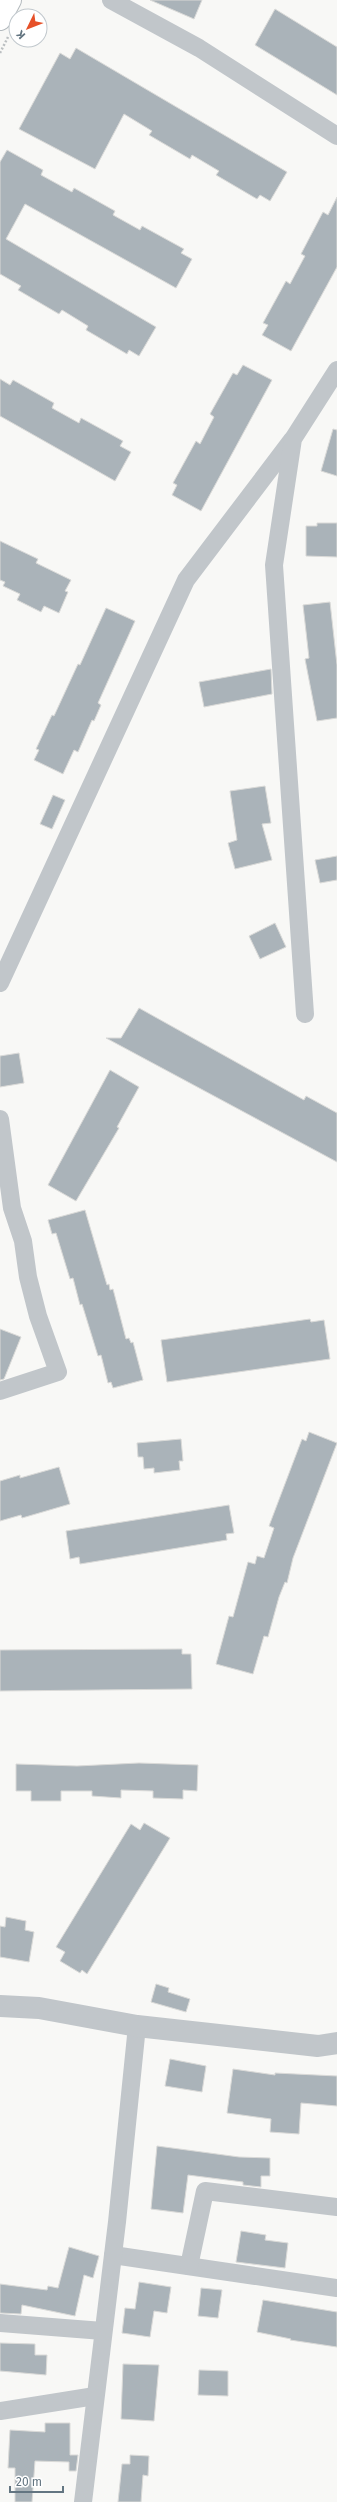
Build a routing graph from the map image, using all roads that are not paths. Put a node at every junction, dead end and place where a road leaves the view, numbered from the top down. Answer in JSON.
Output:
{"nodes":[{"id":1,"x":10,"y":0,"type":"edge"},
{"id":2,"x":111,"y":0,"type":"edge"},
{"id":3,"x":0,"y":19,"type":"edge"},
{"id":4,"x":337,"y":136,"type":"edge"},
{"id":5,"x":337,"y":370,"type":"edge"},
{"id":6,"x":292,"y":439,"type":"junction"},
{"id":7,"x":0,"y":983,"type":"edge"},
{"id":8,"x":305,"y":1014,"type":"dead end"},
{"id":9,"x":0,"y":1119,"type":"edge"},
{"id":10,"x":0,"y":1391,"type":"edge"},
{"id":11,"x":0,"y":2006,"type":"edge"},
{"id":12,"x":137,"y":2026,"type":"junction"},
{"id":13,"x":337,"y":2043,"type":"edge"},
{"id":14,"x":337,"y":2207,"type":"edge"},
{"id":15,"x":113,"y":2255,"type":"junction"},
{"id":16,"x":189,"y":2266,"type":"junction"},
{"id":17,"x":337,"y":2288,"type":"edge"},
{"id":18,"x":0,"y":2323,"type":"edge"},
{"id":19,"x":103,"y":2331,"type":"junction"},
{"id":20,"x":95,"y":2396,"type":"junction"},
{"id":21,"x":0,"y":2411,"type":"edge"},
{"id":22,"x":83,"y":2502,"type":"edge"}],
"edges":[{"from":1,"to":3,"type":"main road"},
{"from":2,"to":4,"type":"street"},
{"from":5,"to":6,"type":"street"},
{"from":6,"to":7,"type":"street"},
{"from":6,"to":8,"type":"street"},
{"from":9,"to":10,"type":"street"},
{"from":11,"to":12,"type":"street"},
{"from":12,"to":13,"type":"street"},
{"from":12,"to":15,"type":"street"},
{"from":14,"to":16,"type":"street"},
{"from":15,"to":16,"type":"street"},
{"from":15,"to":19,"type":"street"},
{"from":16,"to":17,"type":"street"},
{"from":18,"to":19,"type":"street"},
{"from":19,"to":20,"type":"street"},
{"from":20,"to":21,"type":"street"},
{"from":20,"to":22,"type":"street"}]}
